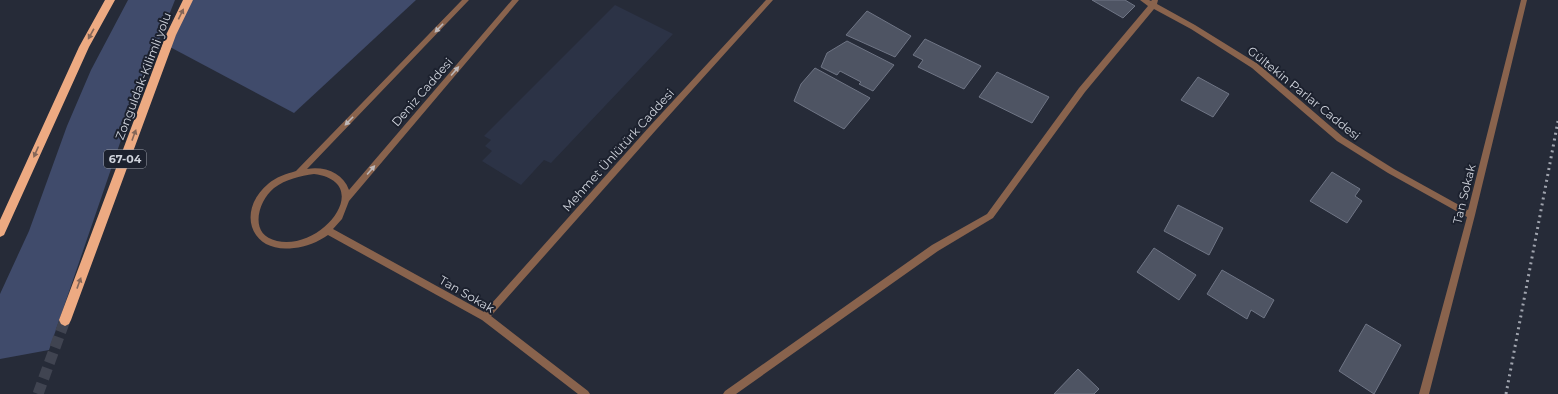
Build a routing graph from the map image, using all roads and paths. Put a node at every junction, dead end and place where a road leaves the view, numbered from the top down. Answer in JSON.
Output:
{"nodes":[{"id":1,"x":110,"y":0,"type":"edge"},
{"id":2,"x":188,"y":0,"type":"edge"},
{"id":3,"x":466,"y":0,"type":"edge"},
{"id":4,"x":516,"y":0,"type":"edge"},
{"id":5,"x":770,"y":0,"type":"edge"},
{"id":6,"x":1143,"y":0,"type":"edge"},
{"id":7,"x":1524,"y":0,"type":"edge"},
{"id":8,"x":1154,"y":3,"type":"edge"},
{"id":9,"x":299,"y":172,"type":"junction"},
{"id":10,"x":345,"y":200,"type":"junction"},
{"id":11,"x":1471,"y":215,"type":"junction"},
{"id":12,"x":327,"y":230,"type":"junction"},
{"id":13,"x":0,"y":232,"type":"edge"},
{"id":14,"x":485,"y":317,"type":"junction"},
{"id":15,"x":65,"y":320,"type":"tunnel mouth"},
{"id":16,"x":585,"y":394,"type":"edge"},
{"id":17,"x":728,"y":394,"type":"edge"},
{"id":18,"x":1424,"y":394,"type":"edge"}],
"edges":[{"from":1,"to":13,"type":"highway","one_way":true},
{"from":15,"to":2,"type":"highway","name":"Zonguldak-Kilimli yolu","number":"67-04","one_way":true},
{"from":3,"to":9,"type":"street","one_way":true},
{"from":10,"to":4,"type":"street","name":"Deniz Caddesi","one_way":true},
{"from":5,"to":14,"type":"street","name":"Mehmet Ünlütürk Caddesi"},
{"from":6,"to":8,"type":"street","name":"Gültekin Parlar Caddesi"},
{"from":7,"to":11,"type":"street","name":"Tan Sokak"},
{"from":8,"to":11,"type":"street","name":"Gültekin Parlar Caddesi"},
{"from":8,"to":17,"type":"street"},
{"from":9,"to":10,"type":"street","name":"Deniz Caddesi"},
{"from":9,"to":12,"type":"street","name":"Deniz Caddesi"},
{"from":10,"to":12,"type":"street","name":"Deniz Caddesi"},
{"from":11,"to":18,"type":"street","name":"Tan Sokak"},
{"from":12,"to":14,"type":"street","name":"Tan Sokak"},
{"from":14,"to":16,"type":"street","name":"Tan Sokak"}]}
